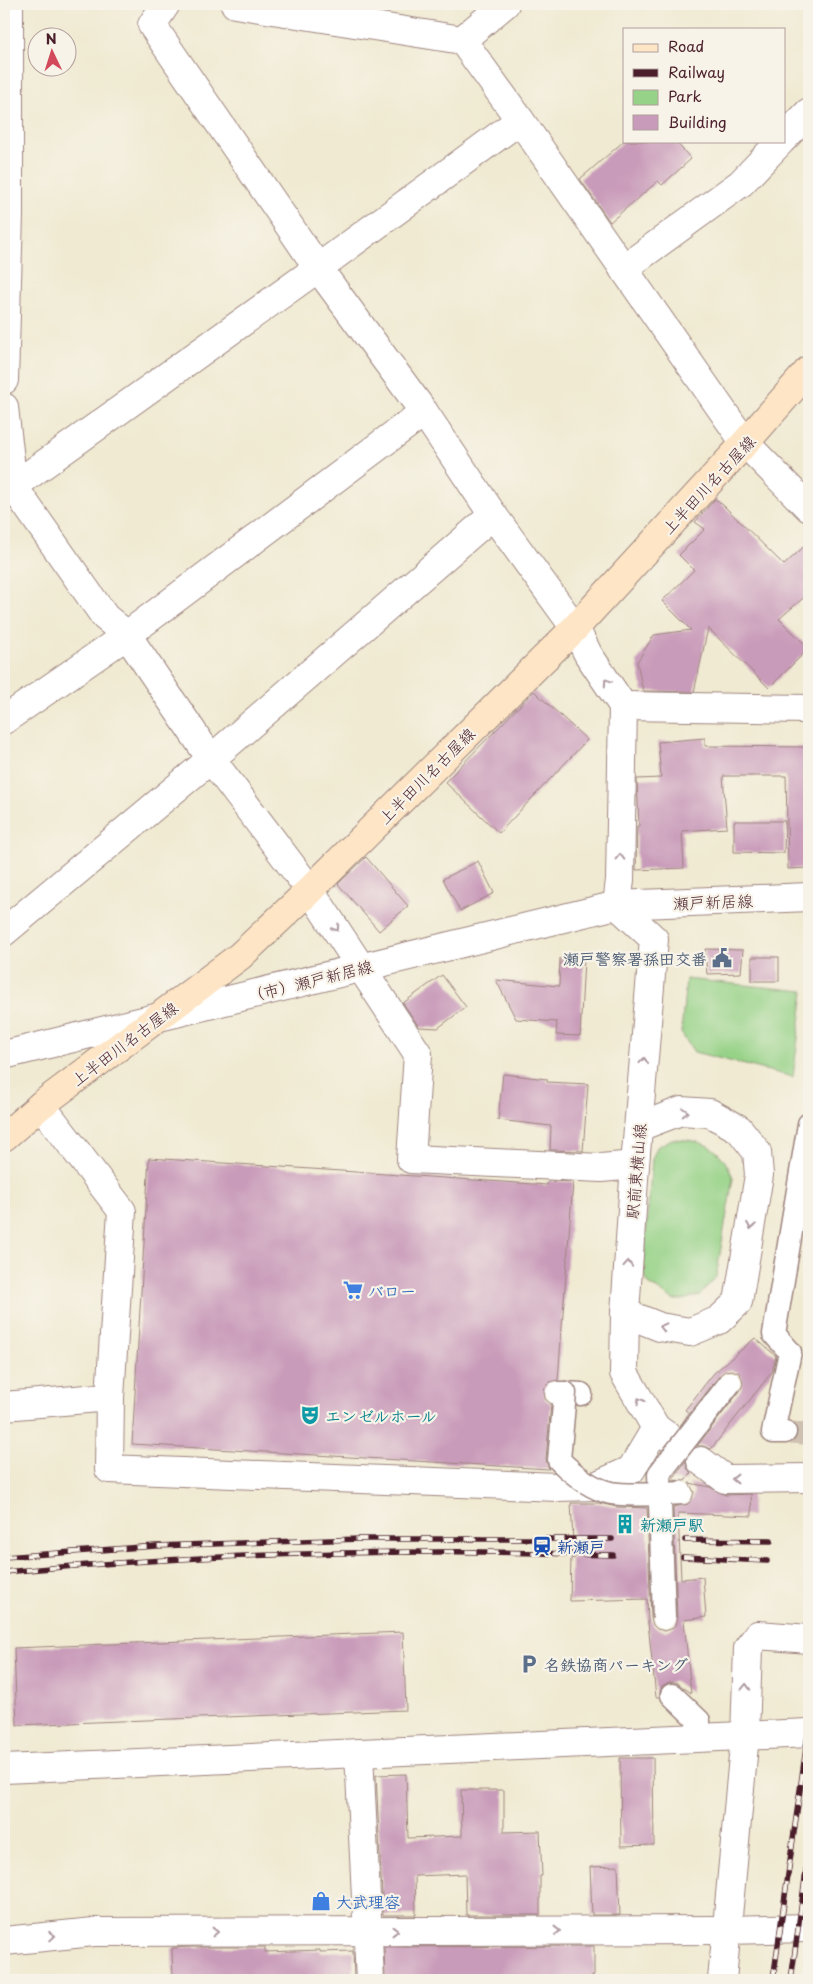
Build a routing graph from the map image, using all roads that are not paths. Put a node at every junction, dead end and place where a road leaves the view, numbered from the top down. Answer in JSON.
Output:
{"nodes":[{"id":1,"x":9,"y":4,"type":"edge"},
{"id":2,"x":166,"y":4,"type":"edge"},
{"id":3,"x":234,"y":4,"type":"edge"},
{"id":4,"x":505,"y":4,"type":"edge"},
{"id":5,"x":462,"y":40,"type":"junction"},
{"id":6,"x":809,"y":112,"type":"edge"},
{"id":7,"x":520,"y":120,"type":"junction"},
{"id":8,"x":786,"y":136,"type":"edge"},
{"id":9,"x":780,"y":142,"type":"edge"},
{"id":10,"x":6,"y":215,"type":"edge"},
{"id":11,"x":318,"y":268,"type":"junction"},
{"id":12,"x":623,"y":269,"type":"junction"},
{"id":13,"x":809,"y":370,"type":"edge"},
{"id":14,"x":4,"y":380,"type":"edge"},
{"id":15,"x":4,"y":407,"type":"edge"},
{"id":16,"x":424,"y":412,"type":"junction"},
{"id":17,"x":745,"y":444,"type":"junction"},
{"id":18,"x":8,"y":490,"type":"edge"},
{"id":19,"x":809,"y":508,"type":"edge"},
{"id":20,"x":493,"y":515,"type":"junction"},
{"id":21,"x":575,"y":628,"type":"junction"},
{"id":22,"x":127,"y":636,"type":"junction"},
{"id":23,"x":623,"y":706,"type":"junction"},
{"id":24,"x":809,"y":709,"type":"edge"},
{"id":25,"x":4,"y":720,"type":"edge"},
{"id":26,"x":211,"y":759,"type":"junction"},
{"id":27,"x":310,"y":890,"type":"junction"},
{"id":28,"x":809,"y":897,"type":"edge"},
{"id":29,"x":617,"y":905,"type":"junction"},
{"id":30,"x":4,"y":932,"type":"edge"},
{"id":31,"x":361,"y":967,"type":"junction"},
{"id":32,"x":161,"y":1016,"type":"junction"},
{"id":33,"x":4,"y":1056,"type":"edge"},
{"id":34,"x":41,"y":1105,"type":"junction"},
{"id":35,"x":809,"y":1124,"type":"edge"},
{"id":36,"x":639,"y":1127,"type":"junction"},
{"id":37,"x":4,"y":1138,"type":"edge"},
{"id":38,"x":635,"y":1165,"type":"junction"},
{"id":39,"x":625,"y":1313,"type":"junction"},
{"id":40,"x":730,"y":1383,"type":"dead end"},
{"id":41,"x":567,"y":1393,"type":"dead end"},
{"id":42,"x":110,"y":1397,"type":"junction"},
{"id":43,"x":4,"y":1406,"type":"edge"},
{"id":44,"x":785,"y":1432,"type":"dead end"},
{"id":45,"x":701,"y":1461,"type":"dead end"},
{"id":46,"x":809,"y":1478,"type":"edge"},
{"id":47,"x":670,"y":1493,"type":"junction"},
{"id":48,"x":664,"y":1618,"type":"dead end"},
{"id":49,"x":809,"y":1639,"type":"edge"},
{"id":50,"x":672,"y":1695,"type":"dead end"},
{"id":51,"x":809,"y":1734,"type":"edge"},
{"id":52,"x":744,"y":1736,"type":"junction"},
{"id":53,"x":699,"y":1738,"type":"junction"},
{"id":54,"x":359,"y":1753,"type":"junction"},
{"id":55,"x":4,"y":1769,"type":"edge"},
{"id":56,"x":809,"y":1928,"type":"edge"},
{"id":57,"x":725,"y":1930,"type":"junction"},
{"id":58,"x":366,"y":1931,"type":"junction"},
{"id":59,"x":4,"y":1941,"type":"edge"},
{"id":60,"x":370,"y":1980,"type":"edge"},
{"id":61,"x":722,"y":1980,"type":"edge"}],
"edges":[{"from":1,"to":10,"type":"street"},
{"from":2,"to":11,"type":"street"},
{"from":3,"to":5,"type":"street"},
{"from":4,"to":5,"type":"street"},
{"from":5,"to":7,"type":"street"},
{"from":6,"to":8,"type":"street"},
{"from":7,"to":11,"type":"street"},
{"from":7,"to":12,"type":"street"},
{"from":9,"to":12,"type":"street"},
{"from":10,"to":14,"type":"street"},
{"from":11,"to":16,"type":"street"},
{"from":11,"to":18,"type":"street"},
{"from":12,"to":17,"type":"street"},
{"from":13,"to":17,"type":"main road","name":"上半田川名古屋線"},
{"from":15,"to":18,"type":"street"},
{"from":16,"to":20,"type":"street"},
{"from":16,"to":22,"type":"street"},
{"from":17,"to":19,"type":"street"},
{"from":17,"to":21,"type":"main road","name":"上半田川名古屋線"},
{"from":18,"to":22,"type":"street"},
{"from":20,"to":21,"type":"street"},
{"from":20,"to":26,"type":"street"},
{"from":23,"to":21,"type":"street","one_way":true},
{"from":21,"to":27,"type":"main road","name":"上半田川名古屋線"},
{"from":22,"to":25,"type":"street"},
{"from":22,"to":26,"type":"street"},
{"from":23,"to":24,"type":"street"},
{"from":29,"to":23,"type":"street","one_way":true},
{"from":26,"to":27,"type":"street"},
{"from":26,"to":30,"type":"street"},
{"from":27,"to":31,"type":"street","one_way":true},
{"from":27,"to":32,"type":"main road","name":"上半田川名古屋線"},
{"from":28,"to":29,"type":"street","name":"瀬戸新居線"},
{"from":29,"to":31,"type":"street","name":"（市）瀬戸新居線"},
{"from":36,"to":29,"type":"street","name":"駅前東横山線","one_way":true},
{"from":31,"to":32,"type":"street","name":"（市）瀬戸新居線"},
{"from":31,"to":38,"type":"street"},
{"from":32,"to":33,"type":"street","name":"（市）瀬戸新居線"},
{"from":32,"to":34,"type":"main road","name":"上半田川名古屋線"},
{"from":34,"to":37,"type":"main road","name":"上半田川名古屋線"},
{"from":34,"to":42,"type":"street"},
{"from":35,"to":44,"type":"street"},
{"from":36,"to":38,"type":"street","name":"駅前東横山線"},
{"from":36,"to":39,"type":"street","one_way":true},
{"from":39,"to":38,"type":"street","name":"駅前東横山線","one_way":true},
{"from":42,"to":39,"type":"street","name":"駅前東横山線","one_way":true},
{"from":40,"to":47,"type":"street","bridge":true},
{"from":41,"to":47,"type":"street","bridge":true},
{"from":42,"to":43,"type":"street"},
{"from":46,"to":45,"type":"street","one_way":true},
{"from":47,"to":48,"type":"street","bridge":true},
{"from":52,"to":49,"type":"street","one_way":true},
{"from":50,"to":53,"type":"street"},
{"from":51,"to":52,"type":"street"},
{"from":52,"to":53,"type":"street"},
{"from":52,"to":57,"type":"street"},
{"from":53,"to":54,"type":"street"},
{"from":54,"to":55,"type":"street"},
{"from":54,"to":58,"type":"street"},
{"from":56,"to":57,"type":"street"},
{"from":58,"to":57,"type":"street","one_way":true},
{"from":57,"to":61,"type":"street"},
{"from":59,"to":58,"type":"street","one_way":true},
{"from":58,"to":60,"type":"street"}]}
